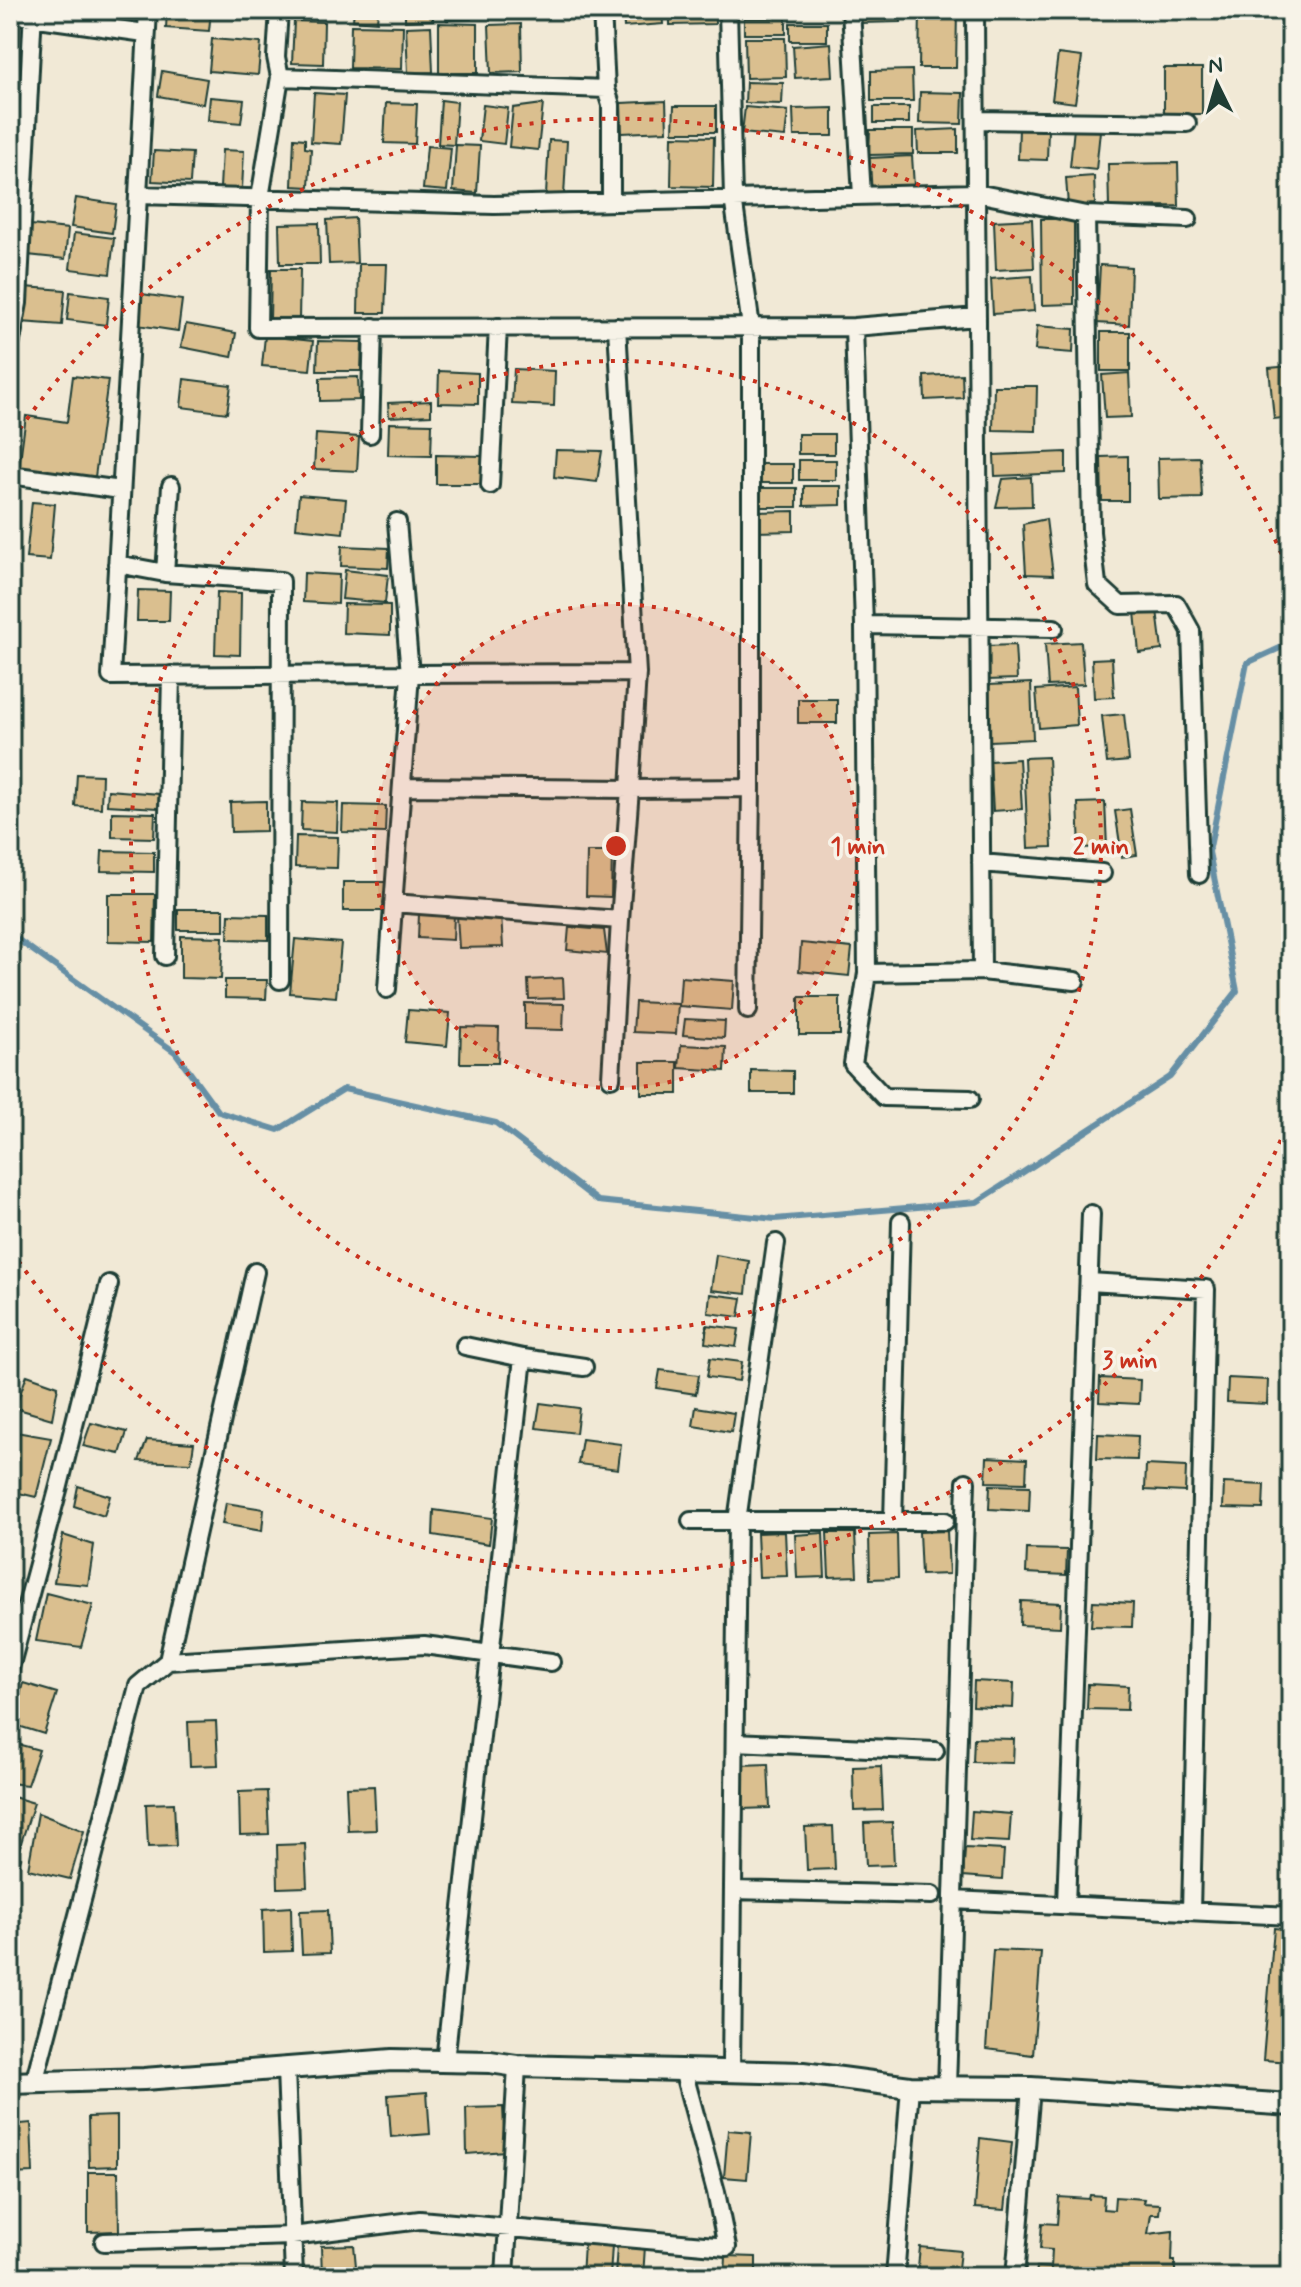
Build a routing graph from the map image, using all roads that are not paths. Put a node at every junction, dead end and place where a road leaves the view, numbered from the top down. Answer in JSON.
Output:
{"nodes":[{"id":1,"x":148,"y":10,"type":"edge"},
{"id":2,"x":279,"y":10,"type":"edge"},
{"id":3,"x":602,"y":10,"type":"edge"},
{"id":4,"x":728,"y":10,"type":"edge"},
{"id":5,"x":851,"y":10,"type":"edge"},
{"id":6,"x":975,"y":10,"type":"edge"},
{"id":7,"x":10,"y":14,"type":"edge"},
{"id":8,"x":33,"y":14,"type":"edge"},
{"id":9,"x":145,"y":33,"type":"junction"},
{"id":10,"x":280,"y":77,"type":"junction"},
{"id":11,"x":606,"y":89,"type":"junction"},
{"id":12,"x":977,"y":120,"type":"junction"},
{"id":13,"x":1187,"y":123,"type":"dead end"},
{"id":14,"x":976,"y":193,"type":"junction"},
{"id":15,"x":138,"y":195,"type":"junction"},
{"id":16,"x":862,"y":196,"type":"junction"},
{"id":17,"x":733,"y":197,"type":"junction"},
{"id":18,"x":260,"y":198,"type":"junction"},
{"id":19,"x":611,"y":202,"type":"junction"},
{"id":20,"x":1086,"y":215,"type":"junction"},
{"id":21,"x":1188,"y":219,"type":"dead end"},
{"id":22,"x":977,"y":317,"type":"junction"},
{"id":23,"x":373,"y":327,"type":"junction"},
{"id":24,"x":498,"y":327,"type":"junction"},
{"id":25,"x":617,"y":327,"type":"junction"},
{"id":26,"x":751,"y":327,"type":"junction"},
{"id":27,"x":854,"y":327,"type":"junction"},
{"id":28,"x":10,"y":346,"type":"edge"},
{"id":29,"x":370,"y":434,"type":"dead end"},
{"id":30,"x":10,"y":475,"type":"edge"},
{"id":31,"x":490,"y":485,"type":"dead end"},
{"id":32,"x":171,"y":486,"type":"dead end"},
{"id":33,"x":121,"y":490,"type":"junction"},
{"id":34,"x":397,"y":522,"type":"dead end"},
{"id":35,"x":117,"y":564,"type":"junction"},
{"id":36,"x":165,"y":573,"type":"junction"},
{"id":37,"x":864,"y":625,"type":"junction"},
{"id":38,"x":981,"y":627,"type":"junction"},
{"id":39,"x":1054,"y":628,"type":"dead end"},
{"id":40,"x":283,"y":673,"type":"junction"},
{"id":41,"x":637,"y":673,"type":"junction"},
{"id":42,"x":410,"y":674,"type":"junction"},
{"id":43,"x":171,"y":675,"type":"junction"},
{"id":44,"x":402,"y":787,"type":"junction"},
{"id":45,"x":751,"y":788,"type":"junction"},
{"id":46,"x":630,"y":789,"type":"junction"},
{"id":47,"x":981,"y":863,"type":"junction"},
{"id":48,"x":1102,"y":873,"type":"dead end"},
{"id":49,"x":1199,"y":874,"type":"dead end"},
{"id":50,"x":393,"y":903,"type":"junction"},
{"id":51,"x":620,"y":920,"type":"junction"},
{"id":52,"x":165,"y":956,"type":"dead end"},
{"id":53,"x":982,"y":971,"type":"junction"},
{"id":54,"x":867,"y":973,"type":"junction"},
{"id":55,"x":280,"y":980,"type":"dead end"},
{"id":56,"x":1075,"y":981,"type":"dead end"},
{"id":57,"x":387,"y":989,"type":"dead end"},
{"id":58,"x":748,"y":1010,"type":"dead end"},
{"id":59,"x":611,"y":1078,"type":"dead end"},
{"id":60,"x":970,"y":1099,"type":"dead end"},
{"id":61,"x":1091,"y":1214,"type":"dead end"},
{"id":62,"x":901,"y":1222,"type":"dead end"},
{"id":63,"x":776,"y":1243,"type":"dead end"},
{"id":64,"x":255,"y":1272,"type":"dead end"},
{"id":65,"x":1089,"y":1282,"type":"junction"},
{"id":66,"x":109,"y":1284,"type":"dead end"},
{"id":67,"x":465,"y":1346,"type":"dead end"},
{"id":68,"x":523,"y":1358,"type":"junction"},
{"id":69,"x":584,"y":1367,"type":"dead end"},
{"id":70,"x":966,"y":1482,"type":"dead end"},
{"id":71,"x":691,"y":1521,"type":"dead end"},
{"id":72,"x":737,"y":1521,"type":"junction"},
{"id":73,"x":945,"y":1521,"type":"dead end"},
{"id":74,"x":893,"y":1522,"type":"junction"},
{"id":75,"x":490,"y":1653,"type":"junction"},
{"id":76,"x":168,"y":1661,"type":"junction"},
{"id":77,"x":551,"y":1662,"type":"dead end"},
{"id":78,"x":10,"y":1668,"type":"edge"},
{"id":79,"x":735,"y":1742,"type":"junction"},
{"id":80,"x":935,"y":1751,"type":"dead end"},
{"id":81,"x":733,"y":1890,"type":"junction"},
{"id":82,"x":932,"y":1895,"type":"dead end"},
{"id":83,"x":953,"y":1900,"type":"junction"},
{"id":84,"x":1066,"y":1905,"type":"junction"},
{"id":85,"x":1191,"y":1911,"type":"junction"},
{"id":86,"x":1291,"y":1916,"type":"edge"},
{"id":87,"x":445,"y":2061,"type":"junction"},
{"id":88,"x":517,"y":2066,"type":"junction"},
{"id":89,"x":286,"y":2069,"type":"junction"},
{"id":90,"x":683,"y":2070,"type":"junction"},
{"id":91,"x":731,"y":2070,"type":"junction"},
{"id":92,"x":10,"y":2083,"type":"edge"},
{"id":93,"x":34,"y":2083,"type":"junction"},
{"id":94,"x":910,"y":2087,"type":"junction"},
{"id":95,"x":947,"y":2087,"type":"junction"},
{"id":96,"x":1031,"y":2088,"type":"junction"},
{"id":97,"x":1291,"y":2105,"type":"edge"},
{"id":98,"x":508,"y":2229,"type":"junction"},
{"id":99,"x":292,"y":2236,"type":"junction"},
{"id":100,"x":104,"y":2242,"type":"dead end"},
{"id":101,"x":294,"y":2277,"type":"edge"},
{"id":102,"x":505,"y":2277,"type":"edge"},
{"id":103,"x":895,"y":2277,"type":"edge"},
{"id":104,"x":1015,"y":2277,"type":"edge"}],
"edges":[{"from":1,"to":9,"type":"street"},
{"from":2,"to":10,"type":"street"},
{"from":3,"to":11,"type":"street"},
{"from":4,"to":17,"type":"street"},
{"from":5,"to":16,"type":"street"},
{"from":6,"to":12,"type":"street"},
{"from":7,"to":8,"type":"street"},
{"from":8,"to":9,"type":"street"},
{"from":8,"to":28,"type":"street"},
{"from":9,"to":15,"type":"street"},
{"from":10,"to":11,"type":"street"},
{"from":10,"to":18,"type":"street"},
{"from":11,"to":19,"type":"street"},
{"from":12,"to":13,"type":"street"},
{"from":12,"to":14,"type":"street"},
{"from":14,"to":16,"type":"street"},
{"from":14,"to":20,"type":"street"},
{"from":14,"to":22,"type":"street"},
{"from":15,"to":18,"type":"street"},
{"from":15,"to":33,"type":"street"},
{"from":16,"to":17,"type":"street"},
{"from":17,"to":19,"type":"street"},
{"from":17,"to":26,"type":"street"},
{"from":18,"to":19,"type":"street"},
{"from":18,"to":23,"type":"street"},
{"from":20,"to":21,"type":"street"},
{"from":20,"to":49,"type":"street"},
{"from":22,"to":27,"type":"street"},
{"from":22,"to":38,"type":"street"},
{"from":23,"to":24,"type":"street"},
{"from":23,"to":29,"type":"street"},
{"from":24,"to":25,"type":"street"},
{"from":24,"to":31,"type":"street"},
{"from":25,"to":26,"type":"street"},
{"from":25,"to":41,"type":"street"},
{"from":26,"to":27,"type":"street"},
{"from":26,"to":45,"type":"street"},
{"from":27,"to":37,"type":"street"},
{"from":30,"to":33,"type":"street"},
{"from":32,"to":36,"type":"street"},
{"from":33,"to":35,"type":"street"},
{"from":34,"to":42,"type":"street"},
{"from":35,"to":36,"type":"street"},
{"from":35,"to":43,"type":"street"},
{"from":36,"to":40,"type":"street"},
{"from":37,"to":38,"type":"street"},
{"from":37,"to":54,"type":"street"},
{"from":38,"to":39,"type":"street"},
{"from":38,"to":47,"type":"street"},
{"from":40,"to":42,"type":"street"},
{"from":40,"to":43,"type":"street"},
{"from":40,"to":55,"type":"street"},
{"from":41,"to":42,"type":"street"},
{"from":41,"to":46,"type":"street"},
{"from":42,"to":44,"type":"street"},
{"from":43,"to":52,"type":"street"},
{"from":44,"to":46,"type":"street"},
{"from":44,"to":50,"type":"street"},
{"from":45,"to":46,"type":"street"},
{"from":45,"to":58,"type":"street"},
{"from":46,"to":51,"type":"street"},
{"from":47,"to":48,"type":"street"},
{"from":47,"to":53,"type":"street"},
{"from":50,"to":51,"type":"street"},
{"from":50,"to":57,"type":"street"},
{"from":51,"to":59,"type":"street"},
{"from":53,"to":54,"type":"street"},
{"from":53,"to":56,"type":"street"},
{"from":54,"to":60,"type":"street"},
{"from":61,"to":65,"type":"street"},
{"from":62,"to":74,"type":"street"},
{"from":63,"to":72,"type":"street"},
{"from":64,"to":76,"type":"street"},
{"from":65,"to":84,"type":"street"},
{"from":65,"to":85,"type":"street"},
{"from":66,"to":78,"type":"street"},
{"from":67,"to":68,"type":"street"},
{"from":68,"to":69,"type":"street"},
{"from":68,"to":75,"type":"street"},
{"from":70,"to":83,"type":"street"},
{"from":71,"to":72,"type":"street"},
{"from":72,"to":74,"type":"street"},
{"from":72,"to":79,"type":"street"},
{"from":73,"to":74,"type":"street"},
{"from":75,"to":76,"type":"street"},
{"from":75,"to":77,"type":"street"},
{"from":75,"to":87,"type":"street"},
{"from":76,"to":93,"type":"street"},
{"from":79,"to":80,"type":"street"},
{"from":79,"to":81,"type":"street"},
{"from":81,"to":82,"type":"street"},
{"from":81,"to":91,"type":"street"},
{"from":83,"to":84,"type":"street"},
{"from":83,"to":95,"type":"street"},
{"from":84,"to":85,"type":"street"},
{"from":85,"to":86,"type":"street"},
{"from":87,"to":88,"type":"street"},
{"from":87,"to":89,"type":"street"},
{"from":88,"to":90,"type":"street"},
{"from":88,"to":98,"type":"street"},
{"from":89,"to":93,"type":"street"},
{"from":89,"to":99,"type":"street"},
{"from":90,"to":91,"type":"street"},
{"from":90,"to":98,"type":"street"},
{"from":91,"to":94,"type":"street"},
{"from":92,"to":93,"type":"street"},
{"from":94,"to":95,"type":"street"},
{"from":94,"to":103,"type":"street"},
{"from":95,"to":96,"type":"street"},
{"from":96,"to":97,"type":"street"},
{"from":96,"to":104,"type":"street"},
{"from":98,"to":99,"type":"street"},
{"from":98,"to":102,"type":"street"},
{"from":99,"to":100,"type":"street"},
{"from":99,"to":101,"type":"street"}]}
